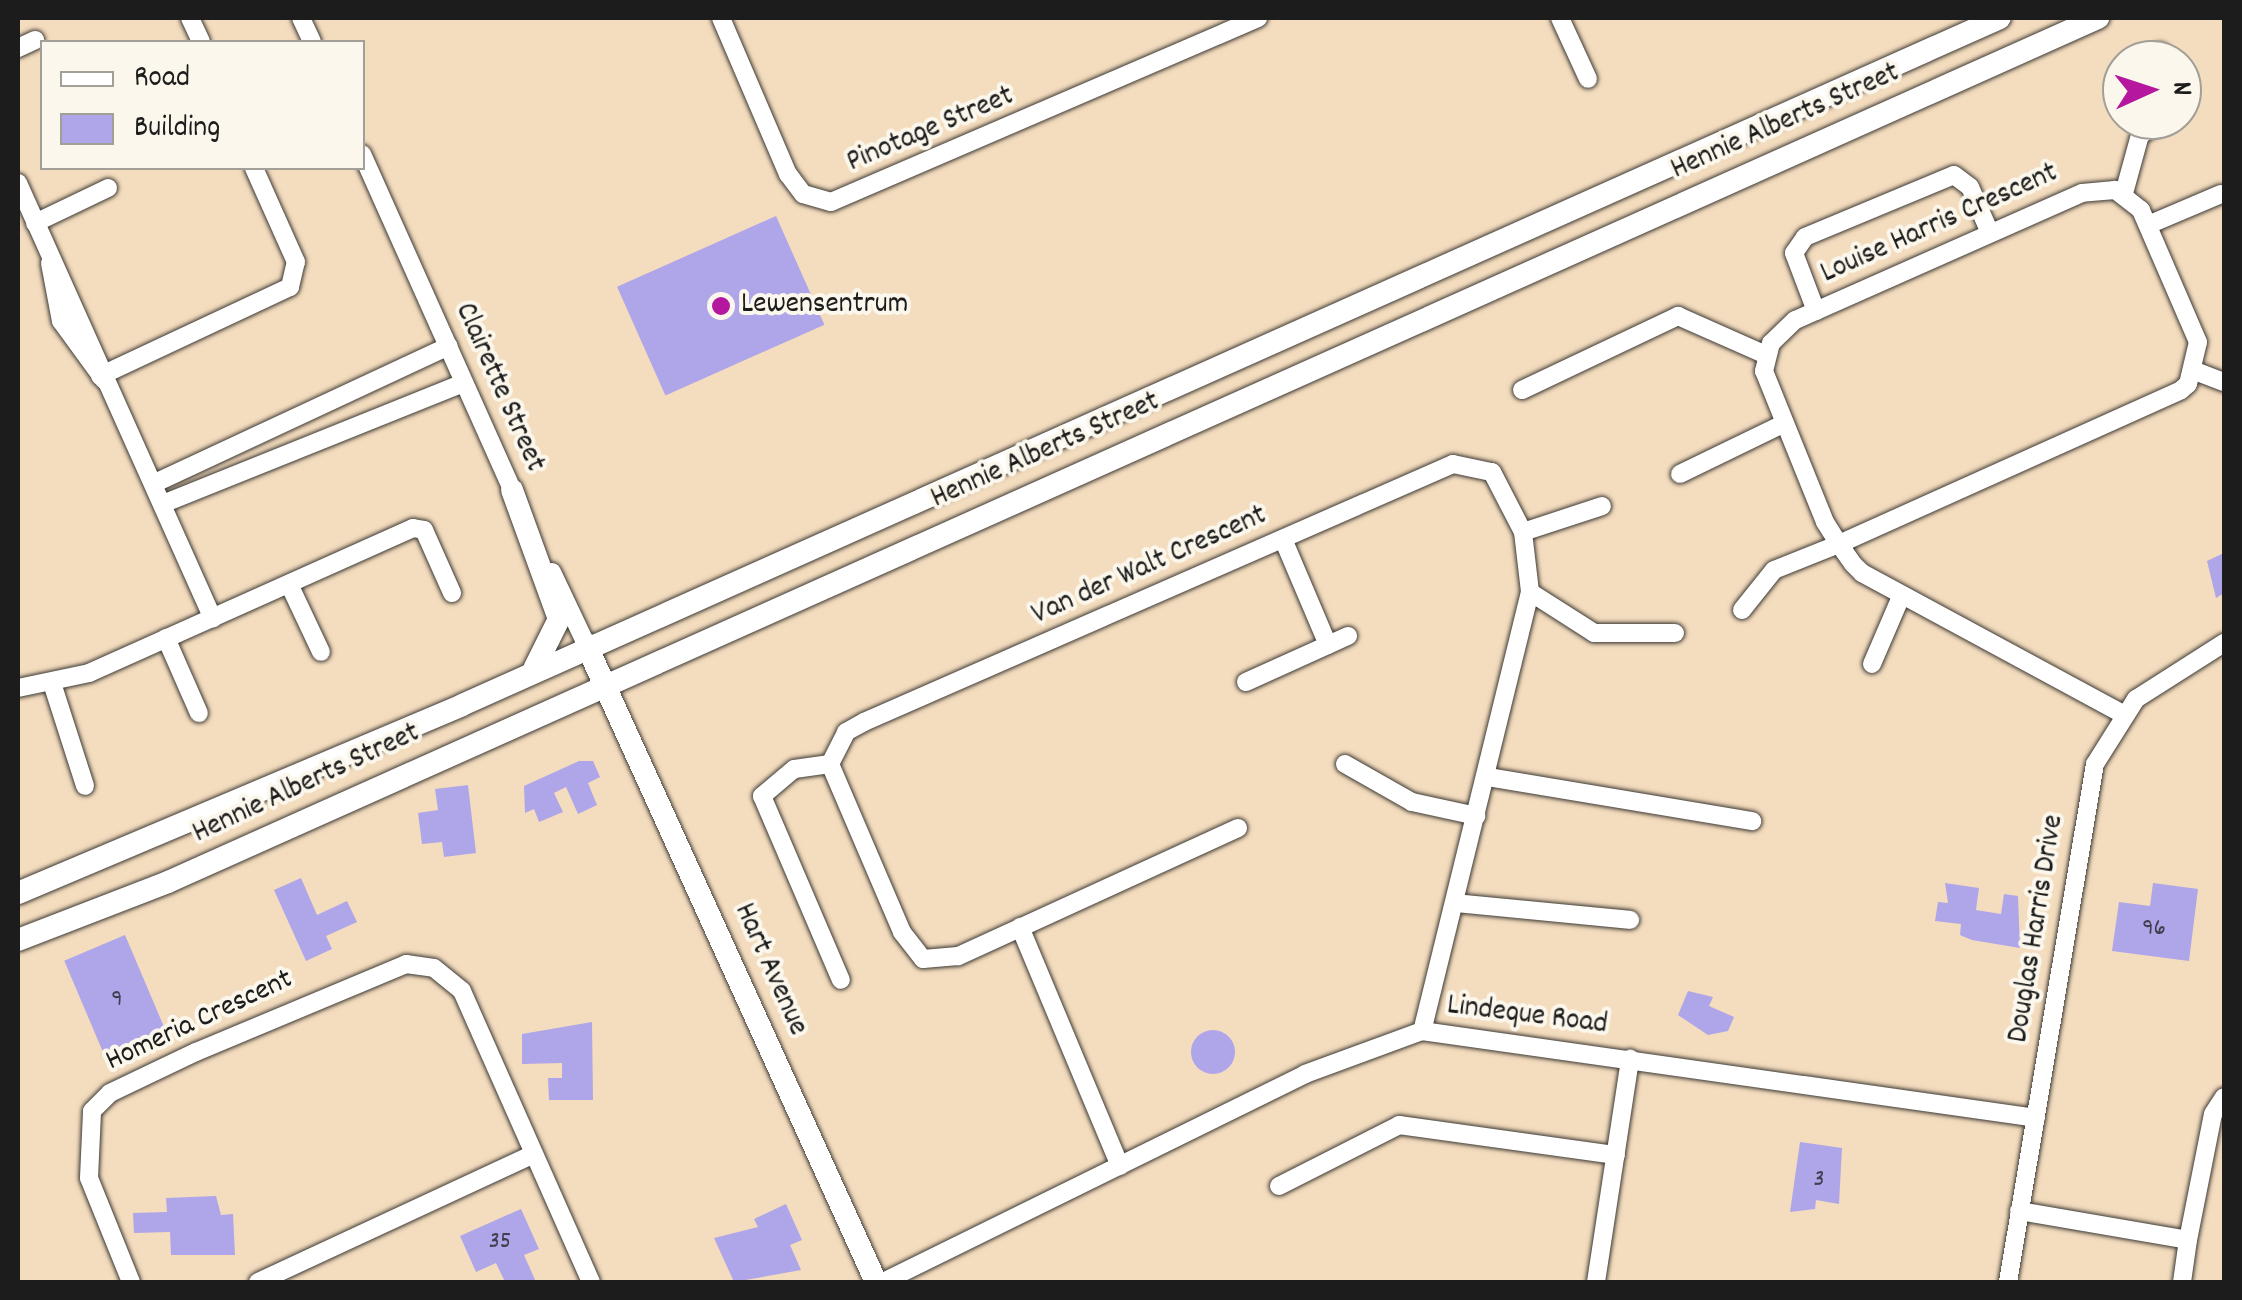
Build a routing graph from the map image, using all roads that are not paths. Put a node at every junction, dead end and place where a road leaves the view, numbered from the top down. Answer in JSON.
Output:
{"nodes":[{"id":1,"x":721,"y":18,"type":"edge"},
{"id":2,"x":1258,"y":18,"type":"edge"},
{"id":3,"x":1560,"y":18,"type":"edge"},
{"id":4,"x":2000,"y":18,"type":"edge"},
{"id":5,"x":2098,"y":18,"type":"edge"},
{"id":6,"x":36,"y":40,"type":"dead end"},
{"id":7,"x":18,"y":48,"type":"edge"},
{"id":8,"x":1588,"y":79,"type":"dead end"},
{"id":9,"x":2139,"y":140,"type":"edge"},
{"id":10,"x":365,"y":161,"type":"edge"},
{"id":11,"x":255,"y":170,"type":"edge"},
{"id":12,"x":18,"y":183,"type":"edge"},
{"id":13,"x":108,"y":188,"type":"dead end"},
{"id":14,"x":2124,"y":194,"type":"junction"},
{"id":15,"x":2221,"y":194,"type":"dead end"},
{"id":16,"x":36,"y":223,"type":"junction"},
{"id":17,"x":2148,"y":225,"type":"junction"},
{"id":18,"x":1990,"y":233,"type":"junction"},
{"id":19,"x":1816,"y":311,"type":"junction"},
{"id":20,"x":449,"y":346,"type":"junction"},
{"id":21,"x":1766,"y":355,"type":"junction"},
{"id":22,"x":2196,"y":371,"type":"junction"},
{"id":23,"x":106,"y":379,"type":"junction"},
{"id":24,"x":464,"y":382,"type":"junction"},
{"id":25,"x":2224,"y":382,"type":"edge"},
{"id":26,"x":1522,"y":390,"type":"dead end"},
{"id":27,"x":1783,"y":424,"type":"junction"},
{"id":28,"x":1680,"y":474,"type":"dead end"},
{"id":29,"x":155,"y":483,"type":"junction"},
{"id":30,"x":512,"y":490,"type":"junction"},
{"id":31,"x":165,"y":504,"type":"junction"},
{"id":32,"x":1602,"y":506,"type":"dead end"},
{"id":33,"x":1523,"y":532,"type":"junction"},
{"id":34,"x":1282,"y":539,"type":"junction"},
{"id":35,"x":1839,"y":544,"type":"junction"},
{"id":36,"x":289,"y":584,"type":"junction"},
{"id":37,"x":1530,"y":592,"type":"junction"},
{"id":38,"x":452,"y":594,"type":"dead end"},
{"id":39,"x":1900,"y":598,"type":"junction"},
{"id":40,"x":1742,"y":610,"type":"dead end"},
{"id":41,"x":214,"y":618,"type":"junction"},
{"id":42,"x":1675,"y":633,"type":"dead end"},
{"id":43,"x":1348,"y":636,"type":"dead end"},
{"id":44,"x":166,"y":638,"type":"junction"},
{"id":45,"x":2224,"y":643,"type":"edge"},
{"id":46,"x":586,"y":644,"type":"junction"},
{"id":47,"x":1328,"y":645,"type":"junction"},
{"id":48,"x":321,"y":652,"type":"dead end"},
{"id":49,"x":1872,"y":664,"type":"dead end"},
{"id":50,"x":532,"y":672,"type":"junction"},
{"id":51,"x":1246,"y":682,"type":"dead end"},
{"id":52,"x":52,"y":683,"type":"junction"},
{"id":53,"x":604,"y":684,"type":"junction"},
{"id":54,"x":18,"y":688,"type":"edge"},
{"id":55,"x":198,"y":713,"type":"dead end"},
{"id":56,"x":2123,"y":714,"type":"junction"},
{"id":57,"x":830,"y":764,"type":"junction"},
{"id":58,"x":1345,"y":764,"type":"dead end"},
{"id":59,"x":1488,"y":777,"type":"junction"},
{"id":60,"x":85,"y":786,"type":"dead end"},
{"id":61,"x":1478,"y":816,"type":"junction"},
{"id":62,"x":1752,"y":821,"type":"dead end"},
{"id":63,"x":1238,"y":828,"type":"dead end"},
{"id":64,"x":18,"y":892,"type":"edge"},
{"id":65,"x":1455,"y":902,"type":"junction"},
{"id":66,"x":1630,"y":920,"type":"dead end"},
{"id":67,"x":1020,"y":927,"type":"junction"},
{"id":68,"x":18,"y":940,"type":"edge"},
{"id":69,"x":841,"y":980,"type":"dead end"},
{"id":70,"x":1422,"y":1031,"type":"junction"},
{"id":71,"x":1630,"y":1058,"type":"junction"},
{"id":72,"x":2224,"y":1097,"type":"edge"},
{"id":73,"x":2036,"y":1118,"type":"junction"},
{"id":74,"x":534,"y":1154,"type":"junction"},
{"id":75,"x":1616,"y":1155,"type":"junction"},
{"id":76,"x":1120,"y":1166,"type":"junction"},
{"id":77,"x":1280,"y":1186,"type":"dead end"},
{"id":78,"x":2020,"y":1211,"type":"junction"},
{"id":79,"x":2188,"y":1240,"type":"junction"},
{"id":80,"x":130,"y":1282,"type":"edge"},
{"id":81,"x":258,"y":1282,"type":"edge"},
{"id":82,"x":592,"y":1282,"type":"edge"},
{"id":83,"x":880,"y":1282,"type":"edge"},
{"id":84,"x":1596,"y":1282,"type":"edge"},
{"id":85,"x":2008,"y":1282,"type":"edge"},
{"id":86,"x":2182,"y":1282,"type":"edge"}],
"edges":[{"from":1,"to":2,"type":"street","name":"Pinotage Street"},
{"from":3,"to":8,"type":"street"},
{"from":4,"to":46,"type":"street","name":"Hennie Alberts Street"},
{"from":5,"to":53,"type":"street","name":"Hennie Alberts Street"},
{"from":6,"to":7,"type":"street"},
{"from":9,"to":14,"type":"street"},
{"from":10,"to":20,"type":"street","name":"Clairette Street"},
{"from":11,"to":23,"type":"street"},
{"from":12,"to":16,"type":"street"},
{"from":13,"to":16,"type":"street"},
{"from":14,"to":17,"type":"street"},
{"from":14,"to":18,"type":"street","name":"Louise Harris Crescent"},
{"from":15,"to":17,"type":"street"},
{"from":16,"to":23,"type":"street"},
{"from":17,"to":22,"type":"street"},
{"from":18,"to":19,"type":"street","name":"Louise Harris Crescent"},
{"from":18,"to":19,"type":"street"},
{"from":19,"to":21,"type":"street","name":"Louise Harris Crescent"},
{"from":20,"to":24,"type":"street","name":"Clairette Street"},
{"from":20,"to":29,"type":"street"},
{"from":21,"to":26,"type":"street"},
{"from":21,"to":27,"type":"street"},
{"from":22,"to":25,"type":"street"},
{"from":22,"to":35,"type":"street"},
{"from":23,"to":29,"type":"street"},
{"from":24,"to":30,"type":"street","name":"Clairette Street"},
{"from":24,"to":31,"type":"street"},
{"from":27,"to":28,"type":"street"},
{"from":27,"to":35,"type":"street"},
{"from":29,"to":31,"type":"street"},
{"from":30,"to":46,"type":"street","name":"Clairette Street"},
{"from":30,"to":50,"type":"street"},
{"from":31,"to":41,"type":"street"},
{"from":32,"to":33,"type":"street"},
{"from":33,"to":34,"type":"street","name":"Van der Walt Crescent"},
{"from":33,"to":37,"type":"street","name":"Van der Walt Crescent"},
{"from":34,"to":47,"type":"street"},
{"from":34,"to":57,"type":"street","name":"Van der Walt Crescent"},
{"from":35,"to":39,"type":"street"},
{"from":35,"to":40,"type":"street"},
{"from":36,"to":38,"type":"street"},
{"from":36,"to":41,"type":"street"},
{"from":36,"to":48,"type":"street"},
{"from":37,"to":42,"type":"street"},
{"from":37,"to":59,"type":"street","name":"Van der Walt Crescent"},
{"from":39,"to":49,"type":"street"},
{"from":39,"to":56,"type":"street"},
{"from":41,"to":44,"type":"street"},
{"from":43,"to":47,"type":"street"},
{"from":44,"to":52,"type":"street"},
{"from":44,"to":55,"type":"street"},
{"from":45,"to":56,"type":"street"},
{"from":46,"to":50,"type":"street","name":"Hennie Alberts Street"},
{"from":46,"to":53,"type":"street","name":"Hart Avenue"},
{"from":47,"to":51,"type":"street"},
{"from":50,"to":64,"type":"street","name":"Hennie Alberts Street"},
{"from":52,"to":54,"type":"street"},
{"from":52,"to":60,"type":"street"},
{"from":53,"to":68,"type":"street","name":"Hennie Alberts Street"},
{"from":53,"to":83,"type":"street","name":"Hart Avenue"},
{"from":56,"to":73,"type":"street","name":"Douglas Harris Drive"},
{"from":57,"to":67,"type":"street"},
{"from":57,"to":69,"type":"street"},
{"from":58,"to":61,"type":"street"},
{"from":59,"to":61,"type":"street","name":"Van der Walt Crescent"},
{"from":59,"to":62,"type":"street"},
{"from":61,"to":65,"type":"street","name":"Van der Walt Crescent"},
{"from":63,"to":67,"type":"street"},
{"from":65,"to":66,"type":"street"},
{"from":65,"to":70,"type":"street","name":"Van der Walt Crescent"},
{"from":67,"to":76,"type":"street"},
{"from":70,"to":71,"type":"street","name":"Lindeque Road"},
{"from":70,"to":76,"type":"street","name":"Lindeque Road"},
{"from":71,"to":73,"type":"street","name":"Lindeque Road"},
{"from":71,"to":75,"type":"street"},
{"from":72,"to":79,"type":"street"},
{"from":73,"to":78,"type":"street","name":"Douglas Harris Drive"},
{"from":74,"to":80,"type":"street","name":"Homeria Crescent"},
{"from":74,"to":81,"type":"street"},
{"from":74,"to":82,"type":"street"},
{"from":75,"to":77,"type":"street"},
{"from":75,"to":84,"type":"street"},
{"from":76,"to":83,"type":"street","name":"Lindeque Road"},
{"from":78,"to":79,"type":"street"},
{"from":78,"to":85,"type":"street","name":"Douglas Harris Drive"},
{"from":79,"to":86,"type":"street"}]}
